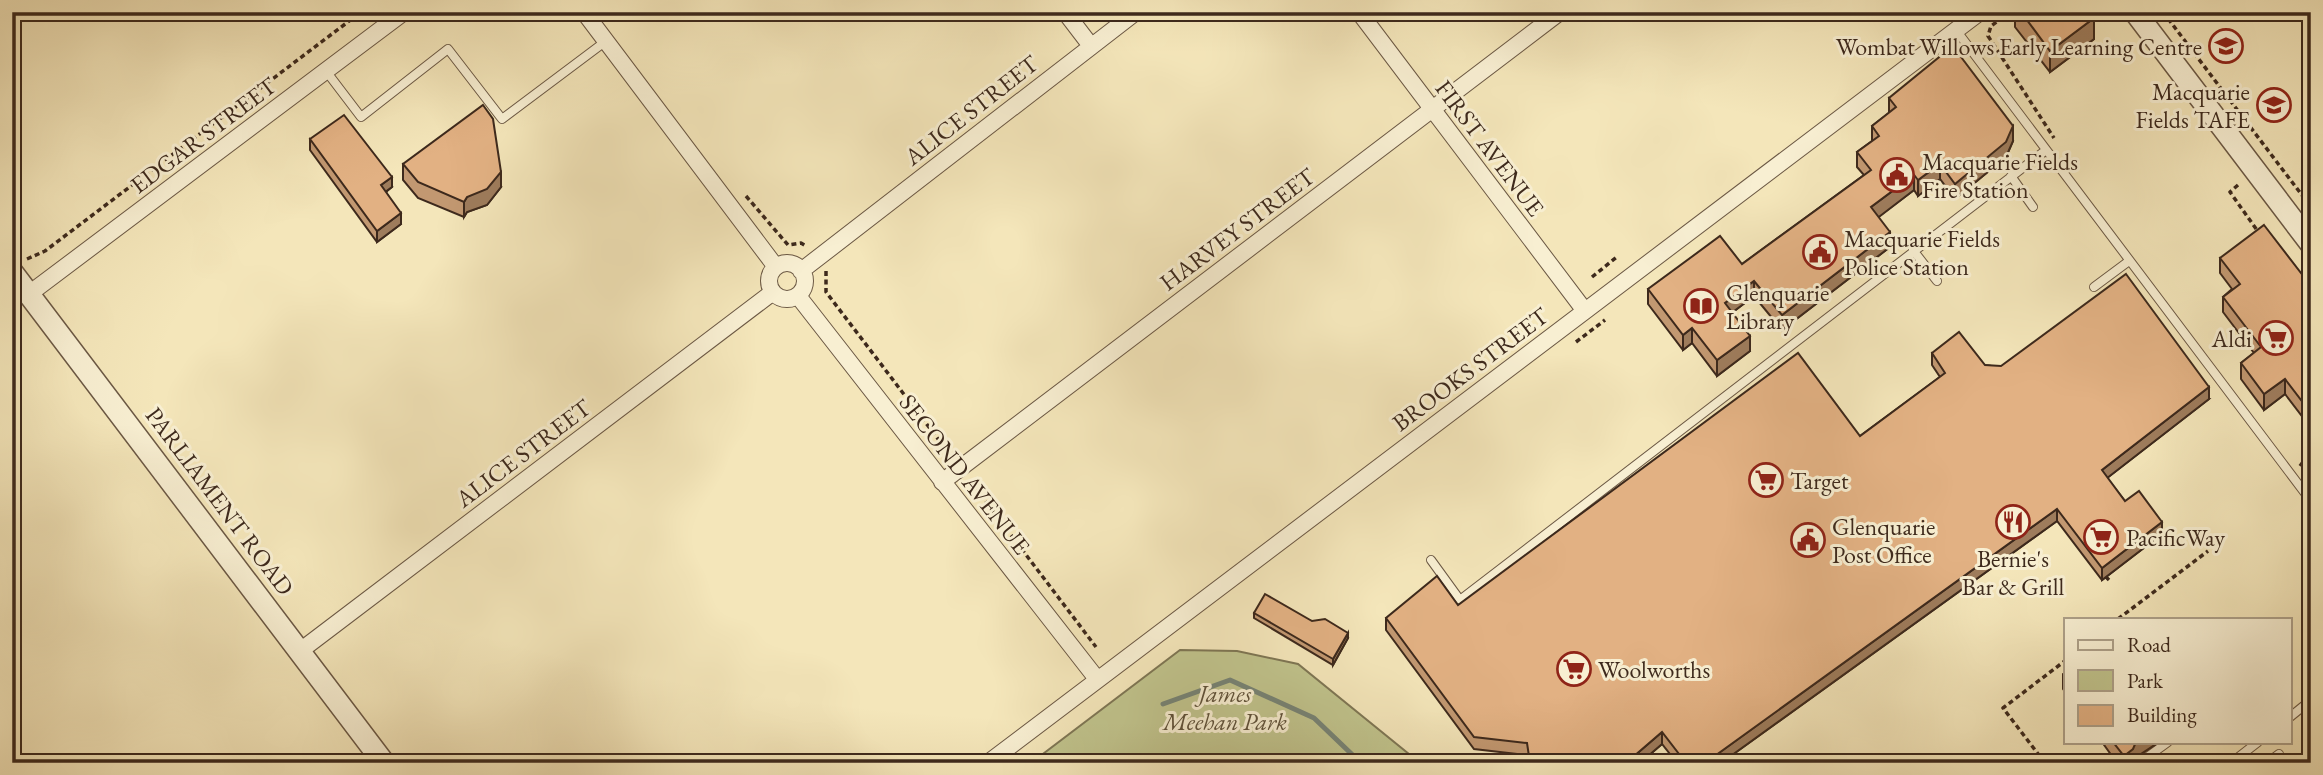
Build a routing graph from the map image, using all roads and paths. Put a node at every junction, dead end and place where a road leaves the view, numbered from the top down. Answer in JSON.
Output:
{"nodes":[{"id":1,"x":360,"y":12,"type":"edge"},
{"id":2,"x":404,"y":12,"type":"edge"},
{"id":3,"x":584,"y":12,"type":"edge"},
{"id":4,"x":1065,"y":12,"type":"edge"},
{"id":5,"x":1136,"y":12,"type":"edge"},
{"id":6,"x":1359,"y":12,"type":"edge"},
{"id":7,"x":1560,"y":12,"type":"edge"},
{"id":8,"x":1980,"y":12,"type":"edge"},
{"id":9,"x":2010,"y":12,"type":"edge"},
{"id":10,"x":2135,"y":12,"type":"edge"},
{"id":11,"x":2163,"y":12,"type":"edge"},
{"id":12,"x":1956,"y":30,"type":"junction"},
{"id":13,"x":606,"y":41,"type":"junction"},
{"id":14,"x":1091,"y":46,"type":"junction"},
{"id":15,"x":326,"y":71,"type":"junction"},
{"id":16,"x":1432,"y":109,"type":"junction"},
{"id":17,"x":2054,"y":140,"type":"dead end"},
{"id":18,"x":2046,"y":150,"type":"junction"},
{"id":19,"x":2011,"y":176,"type":"junction"},
{"id":20,"x":2238,"y":185,"type":"dead end"},
{"id":21,"x":2033,"y":207,"type":"dead end"},
{"id":22,"x":2311,"y":207,"type":"edge"},
{"id":23,"x":783,"y":241,"type":"dead end"},
{"id":24,"x":2259,"y":244,"type":"edge"},
{"id":25,"x":2311,"y":244,"type":"edge"},
{"id":26,"x":807,"y":247,"type":"dead end"},
{"id":27,"x":1913,"y":250,"type":"junction"},
{"id":28,"x":1618,"y":256,"type":"dead end"},
{"id":29,"x":2129,"y":261,"type":"junction"},
{"id":30,"x":20,"y":265,"type":"edge"},
{"id":31,"x":776,"y":267,"type":"junction"},
{"id":32,"x":801,"y":271,"type":"junction"},
{"id":33,"x":825,"y":271,"type":"dead end"},
{"id":34,"x":1592,"y":277,"type":"dead end"},
{"id":35,"x":1937,"y":281,"type":"dead end"},
{"id":36,"x":2094,"y":287,"type":"dead end"},
{"id":37,"x":773,"y":292,"type":"junction"},
{"id":38,"x":826,"y":292,"type":"dead end"},
{"id":39,"x":29,"y":294,"type":"junction"},
{"id":40,"x":797,"y":296,"type":"junction"},
{"id":41,"x":1585,"y":311,"type":"junction"},
{"id":42,"x":1608,"y":317,"type":"dead end"},
{"id":43,"x":1576,"y":342,"type":"dead end"},
{"id":44,"x":2311,"y":451,"type":"edge"},
{"id":45,"x":2300,"y":466,"type":"dead end"},
{"id":46,"x":942,"y":482,"type":"junction"},
{"id":47,"x":2311,"y":501,"type":"edge"},
{"id":48,"x":2208,"y":551,"type":"dead end"},
{"id":49,"x":1432,"y":560,"type":"dead end"},
{"id":50,"x":2119,"y":618,"type":"edge"},
{"id":51,"x":300,"y":651,"type":"junction"},
{"id":52,"x":2064,"y":662,"type":"edge"},
{"id":53,"x":1097,"y":679,"type":"junction"},
{"id":54,"x":2311,"y":700,"type":"edge"},
{"id":55,"x":2292,"y":715,"type":"edge"},
{"id":56,"x":2165,"y":744,"type":"edge"},
{"id":57,"x":2255,"y":744,"type":"edge"},
{"id":58,"x":2279,"y":754,"type":"dead end"},
{"id":59,"x":384,"y":763,"type":"edge"},
{"id":60,"x":988,"y":763,"type":"edge"},
{"id":61,"x":2045,"y":763,"type":"edge"},
{"id":62,"x":2139,"y":763,"type":"edge"},
{"id":63,"x":2231,"y":763,"type":"edge"},
{"id":64,"x":2267,"y":763,"type":"edge"}],
"edges":[{"from":1,"to":30,"type":"path"},
{"from":2,"to":15,"type":"street","name":"EDGAR STREET"},
{"from":3,"to":13,"type":"street"},
{"from":4,"to":14,"type":"street"},
{"from":5,"to":14,"type":"street","name":"ALICE STREET"},
{"from":6,"to":16,"type":"street","name":"FIRST AVENUE"},
{"from":7,"to":16,"type":"street","name":"HARVEY STREET"},
{"from":8,"to":12,"type":"street","name":"BROOKS STREET"},
{"from":9,"to":17,"type":"path"},
{"from":10,"to":25,"type":"street"},
{"from":11,"to":22,"type":"path"},
{"from":12,"to":18,"type":"lane"},
{"from":12,"to":41,"type":"street","name":"BROOKS STREET"},
{"from":13,"to":15,"type":"lane"},
{"from":13,"to":31,"type":"street"},
{"from":14,"to":32,"type":"street","name":"ALICE STREET"},
{"from":15,"to":39,"type":"street","name":"EDGAR STREET"},
{"from":16,"to":41,"type":"street","name":"FIRST AVENUE"},
{"from":16,"to":46,"type":"street","name":"HARVEY STREET"},
{"from":18,"to":19,"type":"lane"},
{"from":18,"to":29,"type":"lane"},
{"from":19,"to":21,"type":"lane"},
{"from":19,"to":27,"type":"lane"},
{"from":20,"to":24,"type":"path"},
{"from":23,"to":26,"type":"path"},
{"from":27,"to":35,"type":"lane"},
{"from":27,"to":49,"type":"lane"},
{"from":28,"to":34,"type":"path"},
{"from":29,"to":36,"type":"lane"},
{"from":29,"to":47,"type":"lane"},
{"from":30,"to":39,"type":"street","name":"PARLIAMENT ROAD"},
{"from":31,"to":32,"type":"street"},
{"from":31,"to":37,"type":"street"},
{"from":32,"to":40,"type":"street"},
{"from":33,"to":38,"type":"path"},
{"from":37,"to":40,"type":"street"},
{"from":37,"to":51,"type":"street","name":"ALICE STREET"},
{"from":39,"to":51,"type":"street","name":"PARLIAMENT ROAD"},
{"from":40,"to":46,"type":"street","name":"SECOND AVENUE"},
{"from":41,"to":53,"type":"street","name":"BROOKS STREET"},
{"from":42,"to":43,"type":"path"},
{"from":44,"to":45,"type":"path"},
{"from":46,"to":53,"type":"street","name":"SECOND AVENUE"},
{"from":48,"to":50,"type":"path"},
{"from":51,"to":59,"type":"street","name":"PARLIAMENT ROAD"},
{"from":52,"to":61,"type":"path"},
{"from":53,"to":60,"type":"street","name":"BROOKS STREET"},
{"from":54,"to":55,"type":"lane"},
{"from":56,"to":62,"type":"lane"},
{"from":57,"to":63,"type":"lane"},
{"from":58,"to":64,"type":"lane"}]}
